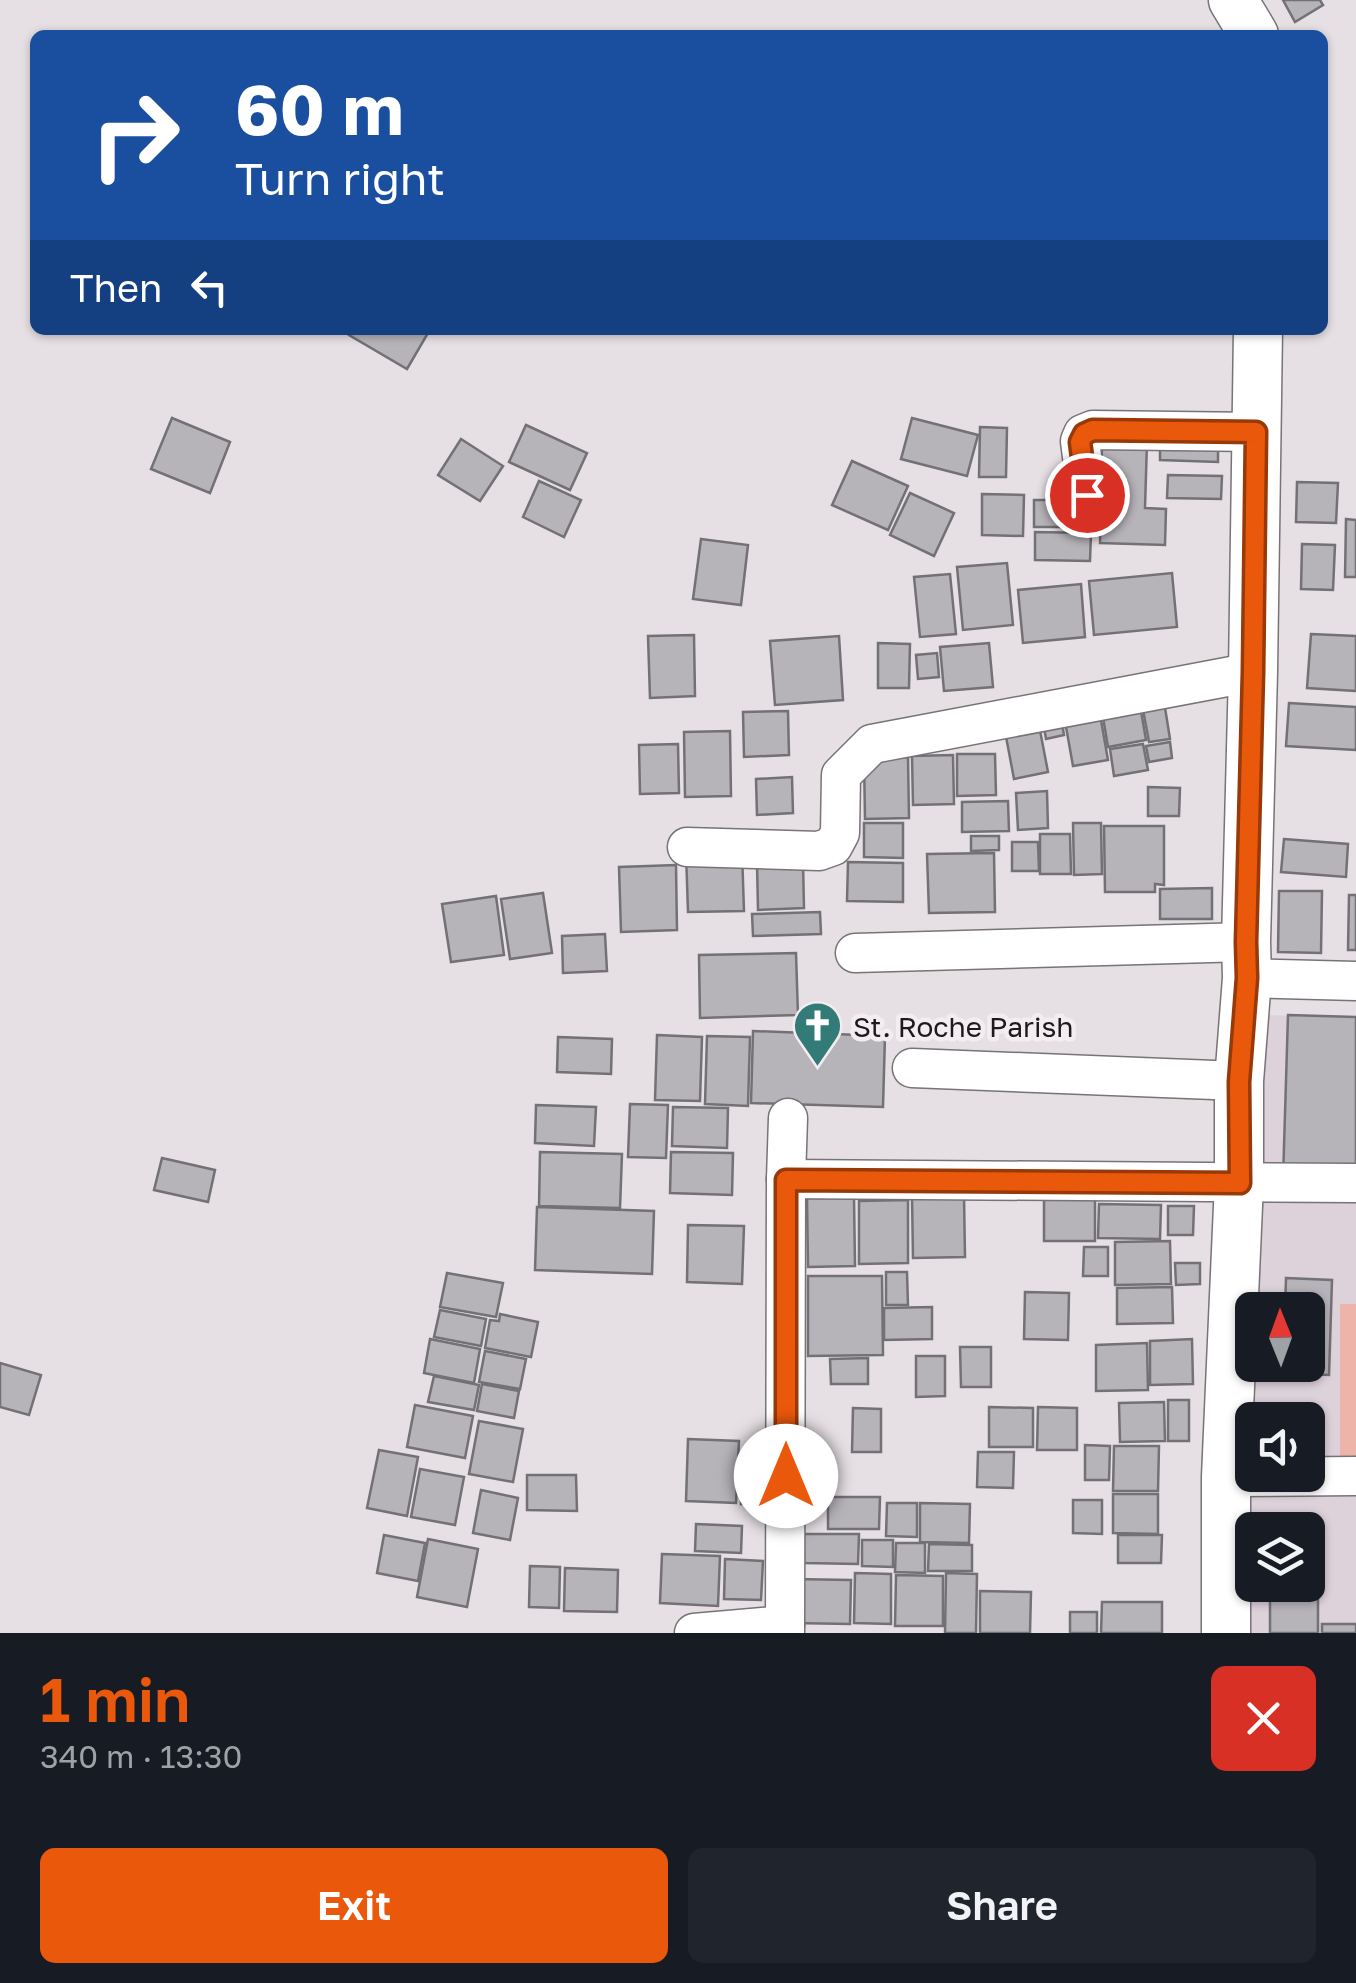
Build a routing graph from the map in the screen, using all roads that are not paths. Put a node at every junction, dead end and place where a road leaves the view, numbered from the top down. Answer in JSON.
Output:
{"nodes":[{"id":1,"x":1233,"y":0,"type":"edge"},
{"id":2,"x":1251,"y":30,"type":"edge"},
{"id":3,"x":1258,"y":335,"type":"edge"},
{"id":4,"x":1256,"y":432,"type":"junction"},
{"id":5,"x":1087,"y":495,"type":"dead end"},
{"id":6,"x":1253,"y":672,"type":"junction"},
{"id":7,"x":687,"y":847,"type":"dead end"},
{"id":8,"x":855,"y":953,"type":"dead end"},
{"id":9,"x":1246,"y":960,"type":"junction"},
{"id":10,"x":1356,"y":981,"type":"edge"},
{"id":11,"x":912,"y":1068,"type":"dead end"},
{"id":12,"x":1239,"y":1082,"type":"junction"},
{"id":13,"x":788,"y":1118,"type":"dead end"},
{"id":14,"x":786,"y":1180,"type":"junction"},
{"id":15,"x":1240,"y":1183,"type":"junction"},
{"id":16,"x":1356,"y":1183,"type":"edge"},
{"id":17,"x":1356,"y":1476,"type":"edge"},
{"id":18,"x":1226,"y":1477,"type":"junction"},
{"id":19,"x":785,"y":1629,"type":"edge"},
{"id":20,"x":694,"y":1633,"type":"edge"},
{"id":21,"x":1226,"y":1633,"type":"edge"}],
"edges":[{"from":1,"to":2,"type":"main road"},
{"from":3,"to":4,"type":"main road"},
{"from":4,"to":5,"type":"street"},
{"from":4,"to":6,"type":"main road"},
{"from":6,"to":7,"type":"street"},
{"from":6,"to":9,"type":"main road"},
{"from":8,"to":9,"type":"street"},
{"from":9,"to":10,"type":"street"},
{"from":9,"to":12,"type":"main road"},
{"from":11,"to":12,"type":"street"},
{"from":12,"to":15,"type":"main road"},
{"from":13,"to":14,"type":"street"},
{"from":14,"to":15,"type":"street"},
{"from":14,"to":19,"type":"street"},
{"from":15,"to":16,"type":"street"},
{"from":15,"to":18,"type":"main road"},
{"from":17,"to":18,"type":"street"},
{"from":18,"to":21,"type":"main road"},
{"from":19,"to":20,"type":"street"}]}
